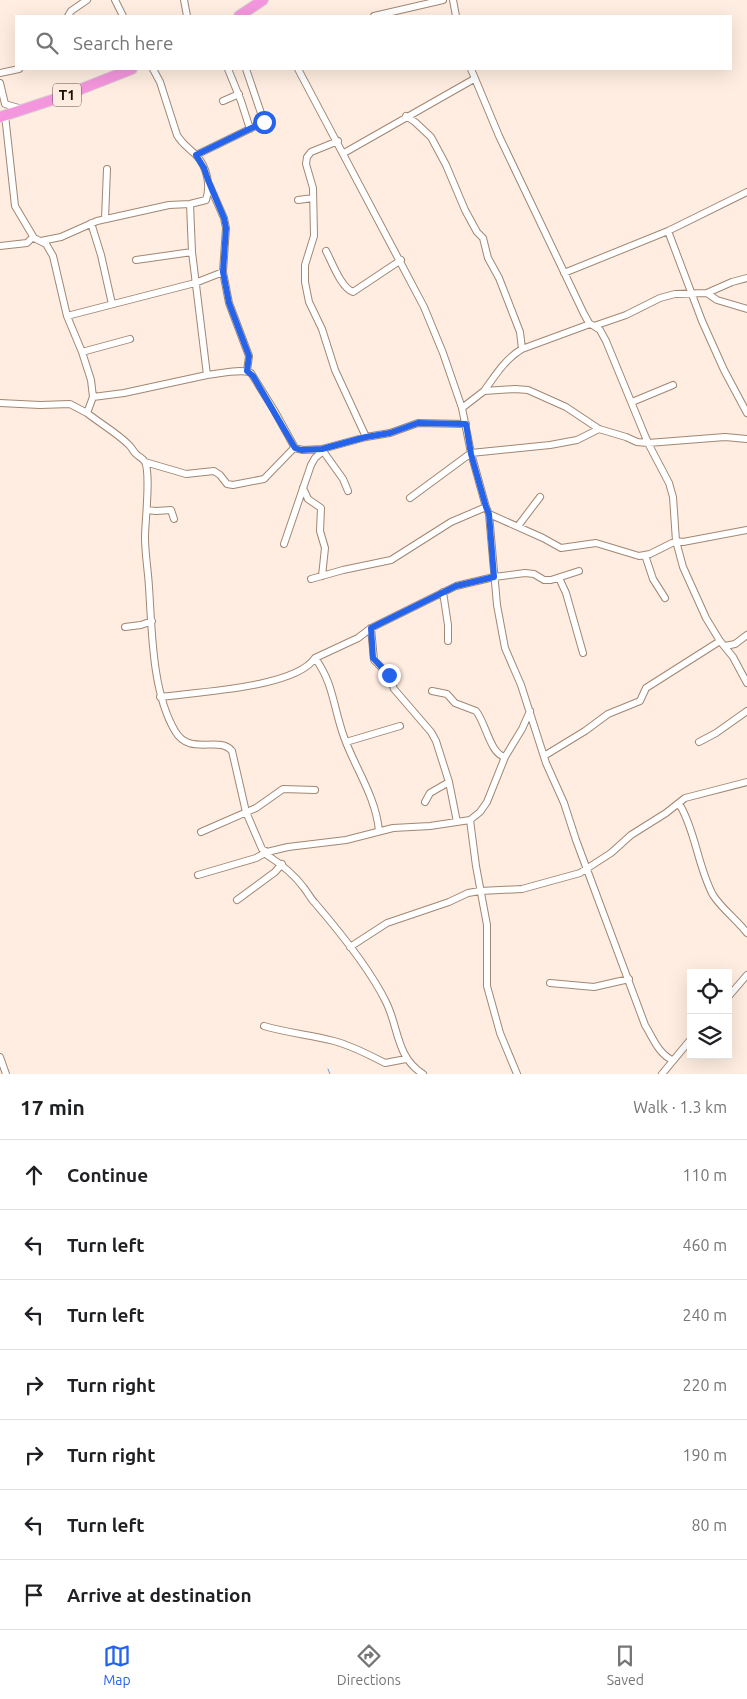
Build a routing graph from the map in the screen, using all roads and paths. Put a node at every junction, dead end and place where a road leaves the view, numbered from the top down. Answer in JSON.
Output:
{"nodes":[{"id":1,"x":87,"y":0,"type":"edge"},
{"id":2,"x":116,"y":0,"type":"edge"},
{"id":3,"x":184,"y":0,"type":"edge"},
{"id":4,"x":263,"y":0,"type":"edge"},
{"id":5,"x":443,"y":0,"type":"edge"},
{"id":6,"x":453,"y":0,"type":"edge"},
{"id":7,"x":69,"y":15,"type":"edge"},
{"id":8,"x":124,"y":15,"type":"edge"},
{"id":9,"x":188,"y":15,"type":"edge"},
{"id":10,"x":240,"y":15,"type":"edge"},
{"id":11,"x":378,"y":15,"type":"edge"},
{"id":12,"x":456,"y":15,"type":"edge"},
{"id":13,"x":15,"y":70,"type":"edge"},
{"id":14,"x":130,"y":70,"type":"edge"},
{"id":15,"x":154,"y":70,"type":"edge"},
{"id":16,"x":228,"y":70,"type":"edge"},
{"id":17,"x":246,"y":70,"type":"edge"},
{"id":18,"x":299,"y":70,"type":"edge"},
{"id":19,"x":471,"y":70,"type":"edge"},
{"id":20,"x":0,"y":73,"type":"edge"},
{"id":21,"x":474,"y":79,"type":"junction"},
{"id":22,"x":0,"y":83,"type":"edge"},
{"id":23,"x":239,"y":94,"type":"junction"},
{"id":24,"x":223,"y":101,"type":"dead end"},
{"id":25,"x":2,"y":111,"type":"edge"},
{"id":26,"x":406,"y":116,"type":"junction"},
{"id":27,"x":250,"y":129,"type":"junction"},
{"id":28,"x":338,"y":141,"type":"junction"},
{"id":29,"x":344,"y":152,"type":"junction"},
{"id":30,"x":196,"y":155,"type":"junction"},
{"id":31,"x":107,"y":169,"type":"dead end"},
{"id":32,"x":208,"y":180,"type":"junction"},
{"id":33,"x":747,"y":192,"type":"edge"},
{"id":34,"x":313,"y":198,"type":"junction"},
{"id":35,"x":298,"y":200,"type":"dead end"},
{"id":36,"x":190,"y":204,"type":"junction"},
{"id":37,"x":105,"y":219,"type":"junction"},
{"id":38,"x":91,"y":223,"type":"junction"},
{"id":39,"x":668,"y":231,"type":"junction"},
{"id":40,"x":33,"y":237,"type":"junction"},
{"id":41,"x":41,"y":242,"type":"junction"},
{"id":42,"x":0,"y":246,"type":"edge"},
{"id":43,"x":326,"y":251,"type":"dead end"},
{"id":44,"x":192,"y":252,"type":"junction"},
{"id":45,"x":136,"y":260,"type":"dead end"},
{"id":46,"x":401,"y":260,"type":"junction"},
{"id":47,"x":223,"y":272,"type":"junction"},
{"id":48,"x":564,"y":273,"type":"junction"},
{"id":49,"x":747,"y":278,"type":"edge"},
{"id":50,"x":195,"y":283,"type":"junction"},
{"id":51,"x":707,"y":293,"type":"junction"},
{"id":52,"x":690,"y":294,"type":"junction"},
{"id":53,"x":112,"y":304,"type":"junction"},
{"id":54,"x":747,"y":308,"type":"edge"},
{"id":55,"x":67,"y":316,"type":"junction"},
{"id":56,"x":592,"y":325,"type":"junction"},
{"id":57,"x":130,"y":339,"type":"dead end"},
{"id":58,"x":522,"y":349,"type":"junction"},
{"id":59,"x":82,"y":352,"type":"junction"},
{"id":60,"x":247,"y":371,"type":"junction"},
{"id":61,"x":207,"y":375,"type":"junction"},
{"id":62,"x":673,"y":386,"type":"dead end"},
{"id":63,"x":484,"y":391,"type":"junction"},
{"id":64,"x":94,"y":397,"type":"junction"},
{"id":65,"x":632,"y":402,"type":"junction"},
{"id":66,"x":0,"y":403,"type":"edge"},
{"id":67,"x":462,"y":408,"type":"junction"},
{"id":68,"x":87,"y":413,"type":"junction"},
{"id":69,"x":747,"y":413,"type":"edge"},
{"id":70,"x":466,"y":424,"type":"junction"},
{"id":71,"x":599,"y":429,"type":"junction"},
{"id":72,"x":366,"y":437,"type":"junction"},
{"id":73,"x":747,"y":439,"type":"edge"},
{"id":74,"x":648,"y":443,"type":"junction"},
{"id":75,"x":295,"y":448,"type":"junction"},
{"id":76,"x":323,"y":450,"type":"junction"},
{"id":77,"x":471,"y":454,"type":"junction"},
{"id":78,"x":145,"y":462,"type":"junction"},
{"id":79,"x":303,"y":486,"type":"junction"},
{"id":80,"x":348,"y":491,"type":"dead end"},
{"id":81,"x":540,"y":497,"type":"dead end"},
{"id":82,"x":410,"y":498,"type":"dead end"},
{"id":83,"x":146,"y":510,"type":"junction"},
{"id":84,"x":487,"y":510,"type":"junction"},
{"id":85,"x":174,"y":519,"type":"dead end"},
{"id":86,"x":518,"y":526,"type":"junction"},
{"id":87,"x":747,"y":530,"type":"edge"},
{"id":88,"x":676,"y":541,"type":"junction"},
{"id":89,"x":284,"y":544,"type":"dead end"},
{"id":90,"x":645,"y":555,"type":"junction"},
{"id":91,"x":579,"y":571,"type":"dead end"},
{"id":92,"x":322,"y":576,"type":"junction"},
{"id":93,"x":494,"y":577,"type":"junction"},
{"id":94,"x":560,"y":578,"type":"junction"},
{"id":95,"x":311,"y":579,"type":"dead end"},
{"id":96,"x":444,"y":592,"type":"junction"},
{"id":97,"x":665,"y":598,"type":"dead end"},
{"id":98,"x":152,"y":621,"type":"junction"},
{"id":99,"x":125,"y":627,"type":"dead end"},
{"id":100,"x":371,"y":628,"type":"junction"},
{"id":101,"x":747,"y":635,"type":"edge"},
{"id":102,"x":448,"y":641,"type":"dead end"},
{"id":103,"x":720,"y":641,"type":"junction"},
{"id":104,"x":726,"y":646,"type":"junction"},
{"id":105,"x":583,"y":653,"type":"dead end"},
{"id":106,"x":314,"y":658,"type":"junction"},
{"id":107,"x":747,"y":683,"type":"edge"},
{"id":108,"x":432,"y":691,"type":"dead end"},
{"id":109,"x":160,"y":697,"type":"junction"},
{"id":110,"x":747,"y":710,"type":"edge"},
{"id":111,"x":530,"y":711,"type":"junction"},
{"id":112,"x":400,"y":726,"type":"dead end"},
{"id":113,"x":346,"y":742,"type":"junction"},
{"id":114,"x":699,"y":742,"type":"dead end"},
{"id":115,"x":544,"y":756,"type":"junction"},
{"id":116,"x":505,"y":757,"type":"junction"},
{"id":117,"x":449,"y":782,"type":"junction"},
{"id":118,"x":747,"y":782,"type":"edge"},
{"id":119,"x":315,"y":790,"type":"dead end"},
{"id":120,"x":424,"y":802,"type":"dead end"},
{"id":121,"x":678,"y":805,"type":"junction"},
{"id":122,"x":246,"y":812,"type":"junction"},
{"id":123,"x":470,"y":820,"type":"junction"},
{"id":124,"x":457,"y":822,"type":"junction"},
{"id":125,"x":378,"y":831,"type":"junction"},
{"id":126,"x":201,"y":832,"type":"dead end"},
{"id":127,"x":267,"y":852,"type":"junction"},
{"id":128,"x":282,"y":864,"type":"junction"},
{"id":129,"x":588,"y":869,"type":"junction"},
{"id":130,"x":198,"y":875,"type":"dead end"},
{"id":131,"x":480,"y":891,"type":"junction"},
{"id":132,"x":237,"y":900,"type":"dead end"},
{"id":133,"x":747,"y":933,"type":"edge"},
{"id":134,"x":350,"y":947,"type":"junction"},
{"id":135,"x":747,"y":975,"type":"edge"},
{"id":136,"x":629,"y":979,"type":"junction"},
{"id":137,"x":550,"y":983,"type":"dead end"},
{"id":138,"x":732,"y":992,"type":"edge"},
{"id":139,"x":264,"y":1026,"type":"dead end"},
{"id":140,"x":687,"y":1043,"type":"edge"},
{"id":141,"x":0,"y":1057,"type":"edge"},
{"id":142,"x":406,"y":1059,"type":"junction"},
{"id":143,"x":672,"y":1060,"type":"junction"},
{"id":144,"x":666,"y":1073,"type":"edge"},
{"id":145,"x":6,"y":1074,"type":"edge"},
{"id":146,"x":423,"y":1074,"type":"edge"},
{"id":147,"x":517,"y":1074,"type":"edge"}],
"edges":[{"from":1,"to":7,"type":"street"},
{"from":2,"to":8,"type":"street"},
{"from":3,"to":9,"type":"street"},
{"from":4,"to":10,"type":"highway"},
{"from":5,"to":11,"type":"street"},
{"from":6,"to":12,"type":"street"},
{"from":13,"to":20,"type":"street"},
{"from":14,"to":25,"type":"highway","number":"T1"},
{"from":15,"to":30,"type":"street"},
{"from":16,"to":23,"type":"street"},
{"from":17,"to":27,"type":"street"},
{"from":18,"to":28,"type":"street"},
{"from":19,"to":21,"type":"street"},
{"from":21,"to":26,"type":"street"},
{"from":21,"to":48,"type":"street"},
{"from":22,"to":25,"type":"street"},
{"from":23,"to":24,"type":"street"},
{"from":23,"to":27,"type":"street"},
{"from":25,"to":40,"type":"street"},
{"from":26,"to":29,"type":"street"},
{"from":26,"to":58,"type":"street"},
{"from":27,"to":30,"type":"street"},
{"from":28,"to":29,"type":"street"},
{"from":28,"to":34,"type":"street"},
{"from":29,"to":46,"type":"street"},
{"from":30,"to":32,"type":"street"},
{"from":31,"to":37,"type":"street"},
{"from":32,"to":36,"type":"street"},
{"from":32,"to":47,"type":"street"},
{"from":33,"to":39,"type":"street"},
{"from":34,"to":35,"type":"street"},
{"from":34,"to":72,"type":"street"},
{"from":36,"to":37,"type":"street"},
{"from":36,"to":44,"type":"street"},
{"from":37,"to":38,"type":"street"},
{"from":38,"to":41,"type":"street"},
{"from":38,"to":53,"type":"street"},
{"from":39,"to":48,"type":"street"},
{"from":39,"to":52,"type":"street"},
{"from":40,"to":41,"type":"street"},
{"from":40,"to":42,"type":"street"},
{"from":41,"to":55,"type":"street"},
{"from":43,"to":46,"type":"street"},
{"from":44,"to":45,"type":"street"},
{"from":44,"to":50,"type":"street"},
{"from":46,"to":67,"type":"street"},
{"from":47,"to":50,"type":"street"},
{"from":47,"to":60,"type":"street"},
{"from":48,"to":56,"type":"street"},
{"from":49,"to":51,"type":"street"},
{"from":50,"to":53,"type":"street"},
{"from":50,"to":61,"type":"street"},
{"from":51,"to":52,"type":"street"},
{"from":51,"to":54,"type":"street"},
{"from":52,"to":56,"type":"street"},
{"from":52,"to":69,"type":"street"},
{"from":53,"to":55,"type":"street"},
{"from":55,"to":59,"type":"street"},
{"from":56,"to":58,"type":"street"},
{"from":56,"to":65,"type":"street"},
{"from":57,"to":59,"type":"street"},
{"from":58,"to":63,"type":"street"},
{"from":59,"to":64,"type":"street"},
{"from":60,"to":61,"type":"street"},
{"from":60,"to":75,"type":"street"},
{"from":61,"to":64,"type":"street"},
{"from":62,"to":65,"type":"street"},
{"from":63,"to":67,"type":"street"},
{"from":63,"to":71,"type":"street"},
{"from":64,"to":68,"type":"street"},
{"from":65,"to":74,"type":"street"},
{"from":66,"to":68,"type":"street"},
{"from":67,"to":70,"type":"street"},
{"from":68,"to":78,"type":"street"},
{"from":70,"to":72,"type":"street"},
{"from":70,"to":77,"type":"street"},
{"from":71,"to":74,"type":"street"},
{"from":71,"to":77,"type":"street"},
{"from":72,"to":76,"type":"street"},
{"from":73,"to":74,"type":"street"},
{"from":74,"to":88,"type":"street"},
{"from":75,"to":76,"type":"street"},
{"from":75,"to":78,"type":"street"},
{"from":76,"to":79,"type":"street"},
{"from":76,"to":80,"type":"street"},
{"from":77,"to":82,"type":"street"},
{"from":77,"to":84,"type":"street"},
{"from":78,"to":83,"type":"street"},
{"from":79,"to":89,"type":"street"},
{"from":79,"to":92,"type":"street"},
{"from":81,"to":86,"type":"street"},
{"from":83,"to":85,"type":"street"},
{"from":83,"to":98,"type":"street"},
{"from":84,"to":86,"type":"street"},
{"from":84,"to":92,"type":"street"},
{"from":84,"to":93,"type":"street"},
{"from":86,"to":90,"type":"street"},
{"from":87,"to":88,"type":"street"},
{"from":88,"to":90,"type":"street"},
{"from":88,"to":103,"type":"street"},
{"from":90,"to":97,"type":"street"},
{"from":91,"to":94,"type":"street"},
{"from":92,"to":95,"type":"street"},
{"from":93,"to":94,"type":"street"},
{"from":93,"to":96,"type":"street"},
{"from":93,"to":111,"type":"street"},
{"from":94,"to":105,"type":"street"},
{"from":96,"to":100,"type":"street"},
{"from":96,"to":102,"type":"street"},
{"from":98,"to":99,"type":"street"},
{"from":98,"to":109,"type":"street"},
{"from":100,"to":106,"type":"street"},
{"from":100,"to":117,"type":"street"},
{"from":101,"to":104,"type":"street"},
{"from":103,"to":104,"type":"street"},
{"from":103,"to":115,"type":"street"},
{"from":104,"to":107,"type":"street"},
{"from":106,"to":109,"type":"street"},
{"from":106,"to":113,"type":"street"},
{"from":108,"to":116,"type":"street"},
{"from":109,"to":122,"type":"street"},
{"from":110,"to":114,"type":"street"},
{"from":111,"to":115,"type":"street"},
{"from":111,"to":116,"type":"street"},
{"from":112,"to":113,"type":"street"},
{"from":113,"to":125,"type":"street"},
{"from":115,"to":129,"type":"street"},
{"from":116,"to":123,"type":"street"},
{"from":117,"to":120,"type":"street"},
{"from":117,"to":124,"type":"street"},
{"from":118,"to":121,"type":"street"},
{"from":119,"to":122,"type":"street"},
{"from":121,"to":129,"type":"street"},
{"from":121,"to":133,"type":"street"},
{"from":122,"to":126,"type":"street"},
{"from":122,"to":127,"type":"street"},
{"from":123,"to":124,"type":"street"},
{"from":123,"to":131,"type":"street"},
{"from":124,"to":125,"type":"street"},
{"from":125,"to":127,"type":"street"},
{"from":127,"to":128,"type":"street"},
{"from":127,"to":130,"type":"street"},
{"from":128,"to":132,"type":"street"},
{"from":128,"to":134,"type":"street"},
{"from":129,"to":131,"type":"street"},
{"from":129,"to":136,"type":"street"},
{"from":131,"to":134,"type":"street"},
{"from":131,"to":147,"type":"street"},
{"from":134,"to":142,"type":"street"},
{"from":135,"to":138,"type":"street"},
{"from":136,"to":137,"type":"street"},
{"from":136,"to":143,"type":"street"},
{"from":139,"to":142,"type":"street"},
{"from":140,"to":143,"type":"street"},
{"from":141,"to":145,"type":"street"},
{"from":142,"to":146,"type":"street"},
{"from":143,"to":144,"type":"street"}]}
